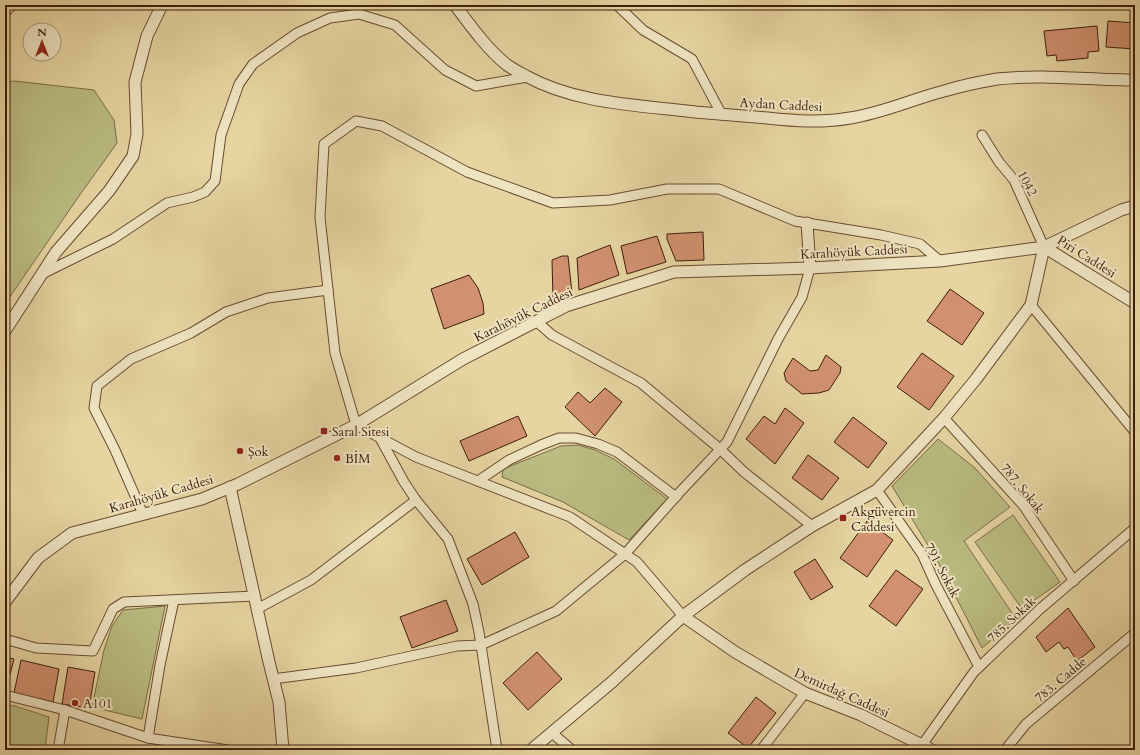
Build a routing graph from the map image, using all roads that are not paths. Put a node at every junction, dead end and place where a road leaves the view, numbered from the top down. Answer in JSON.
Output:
{"nodes":[{"id":1,"x":12,"y":5,"type":"edge"},
{"id":2,"x":162,"y":5,"type":"edge"},
{"id":3,"x":455,"y":5,"type":"edge"},
{"id":4,"x":617,"y":5,"type":"edge"},
{"id":5,"x":5,"y":11,"type":"edge"},
{"id":6,"x":527,"y":77,"type":"junction"},
{"id":7,"x":1135,"y":80,"type":"edge"},
{"id":8,"x":722,"y":115,"type":"junction"},
{"id":9,"x":982,"y":135,"type":"dead end"},
{"id":10,"x":1135,"y":206,"type":"edge"},
{"id":11,"x":807,"y":223,"type":"junction"},
{"id":12,"x":1044,"y":247,"type":"junction"},
{"id":13,"x":940,"y":261,"type":"junction"},
{"id":14,"x":810,"y":268,"type":"junction"},
{"id":15,"x":42,"y":274,"type":"junction"},
{"id":16,"x":328,"y":290,"type":"junction"},
{"id":17,"x":1135,"y":303,"type":"edge"},
{"id":18,"x":1031,"y":305,"type":"junction"},
{"id":19,"x":536,"y":321,"type":"junction"},
{"id":20,"x":5,"y":330,"type":"edge"},
{"id":21,"x":944,"y":418,"type":"junction"},
{"id":22,"x":356,"y":425,"type":"junction"},
{"id":23,"x":1135,"y":432,"type":"edge"},
{"id":24,"x":380,"y":438,"type":"junction"},
{"id":25,"x":720,"y":449,"type":"junction"},
{"id":26,"x":478,"y":481,"type":"junction"},
{"id":27,"x":230,"y":487,"type":"junction"},
{"id":28,"x":877,"y":490,"type":"junction"},
{"id":29,"x":676,"y":497,"type":"junction"},
{"id":30,"x":416,"y":500,"type":"junction"},
{"id":31,"x":143,"y":514,"type":"junction"},
{"id":32,"x":812,"y":526,"type":"junction"},
{"id":33,"x":1135,"y":528,"type":"edge"},
{"id":34,"x":625,"y":554,"type":"junction"},
{"id":35,"x":1074,"y":581,"type":"junction"},
{"id":36,"x":255,"y":596,"type":"junction"},
{"id":37,"x":174,"y":600,"type":"junction"},
{"id":38,"x":5,"y":602,"type":"edge"},
{"id":39,"x":257,"y":609,"type":"junction"},
{"id":40,"x":683,"y":616,"type":"junction"},
{"id":41,"x":1135,"y":633,"type":"edge"},
{"id":42,"x":5,"y":639,"type":"edge"},
{"id":43,"x":481,"y":645,"type":"junction"},
{"id":44,"x":979,"y":667,"type":"junction"},
{"id":45,"x":273,"y":679,"type":"junction"},
{"id":46,"x":805,"y":693,"type":"junction"},
{"id":47,"x":5,"y":695,"type":"edge"},
{"id":48,"x":65,"y":710,"type":"junction"},
{"id":49,"x":552,"y":733,"type":"junction"},
{"id":50,"x":148,"y":738,"type":"junction"},
{"id":51,"x":922,"y":745,"type":"junction"},
{"id":52,"x":58,"y":750,"type":"edge"},
{"id":53,"x":228,"y":750,"type":"edge"},
{"id":54,"x":283,"y":750,"type":"edge"},
{"id":55,"x":497,"y":750,"type":"edge"},
{"id":56,"x":531,"y":750,"type":"edge"},
{"id":57,"x":572,"y":750,"type":"edge"},
{"id":58,"x":761,"y":750,"type":"edge"},
{"id":59,"x":932,"y":750,"type":"edge"},
{"id":60,"x":1005,"y":750,"type":"edge"}],
"edges":[{"from":1,"to":5,"type":"street"},
{"from":2,"to":15,"type":"street"},
{"from":3,"to":6,"type":"street","name":"Aydan Caddesi"},
{"from":4,"to":8,"type":"street"},
{"from":6,"to":8,"type":"street","name":"Aydan Caddesi"},
{"from":6,"to":15,"type":"street"},
{"from":7,"to":8,"type":"street","name":"Aydan Caddesi"},
{"from":9,"to":12,"type":"street","name":"1042"},
{"from":10,"to":12,"type":"street","name":"Karahöyük Caddesi"},
{"from":11,"to":13,"type":"street"},
{"from":11,"to":14,"type":"street"},
{"from":11,"to":16,"type":"street"},
{"from":12,"to":13,"type":"street","name":"Karahöyük Caddesi"},
{"from":12,"to":17,"type":"street","name":"Piri Caddesi"},
{"from":12,"to":18,"type":"street"},
{"from":13,"to":14,"type":"street","name":"Karahöyük Caddesi"},
{"from":14,"to":19,"type":"street","name":"Karahöyük Caddesi"},
{"from":14,"to":25,"type":"street"},
{"from":15,"to":20,"type":"street"},
{"from":16,"to":22,"type":"street"},
{"from":16,"to":31,"type":"street"},
{"from":18,"to":21,"type":"street"},
{"from":18,"to":23,"type":"street"},
{"from":19,"to":22,"type":"street","name":"Karahöyük Caddesi"},
{"from":19,"to":25,"type":"street"},
{"from":21,"to":28,"type":"street"},
{"from":21,"to":35,"type":"street","name":"787. Sokak"},
{"from":22,"to":24,"type":"street"},
{"from":22,"to":27,"type":"street","name":"Karahöyük Caddesi"},
{"from":24,"to":26,"type":"street"},
{"from":24,"to":30,"type":"street"},
{"from":25,"to":29,"type":"street"},
{"from":25,"to":32,"type":"street"},
{"from":26,"to":29,"type":"street"},
{"from":26,"to":34,"type":"street"},
{"from":27,"to":31,"type":"street","name":"Karahöyük Caddesi"},
{"from":27,"to":36,"type":"street"},
{"from":28,"to":32,"type":"street"},
{"from":28,"to":44,"type":"street","name":"791. Sokak"},
{"from":29,"to":34,"type":"street"},
{"from":30,"to":39,"type":"street"},
{"from":30,"to":43,"type":"street"},
{"from":31,"to":38,"type":"street","name":"Karahöyük Caddesi"},
{"from":32,"to":40,"type":"street"},
{"from":33,"to":35,"type":"street","name":"785. Sokak"},
{"from":34,"to":40,"type":"street"},
{"from":34,"to":43,"type":"street"},
{"from":35,"to":44,"type":"street","name":"785. Sokak"},
{"from":36,"to":37,"type":"street"},
{"from":36,"to":39,"type":"street"},
{"from":37,"to":42,"type":"street"},
{"from":37,"to":50,"type":"street"},
{"from":39,"to":45,"type":"street"},
{"from":40,"to":46,"type":"street","name":"Demirdağ Caddesi"},
{"from":40,"to":49,"type":"street"},
{"from":41,"to":60,"type":"street","name":"783. Cadde"},
{"from":43,"to":45,"type":"street"},
{"from":43,"to":55,"type":"street"},
{"from":44,"to":51,"type":"street","name":"785. Sokak"},
{"from":45,"to":54,"type":"street"},
{"from":46,"to":51,"type":"street","name":"Demirdağ Caddesi"},
{"from":46,"to":58,"type":"street"},
{"from":47,"to":48,"type":"street"},
{"from":48,"to":50,"type":"street"},
{"from":48,"to":52,"type":"street"},
{"from":49,"to":56,"type":"street"},
{"from":49,"to":57,"type":"street"},
{"from":50,"to":53,"type":"street"},
{"from":51,"to":59,"type":"street","name":"Demirdağ Caddesi"}]}
